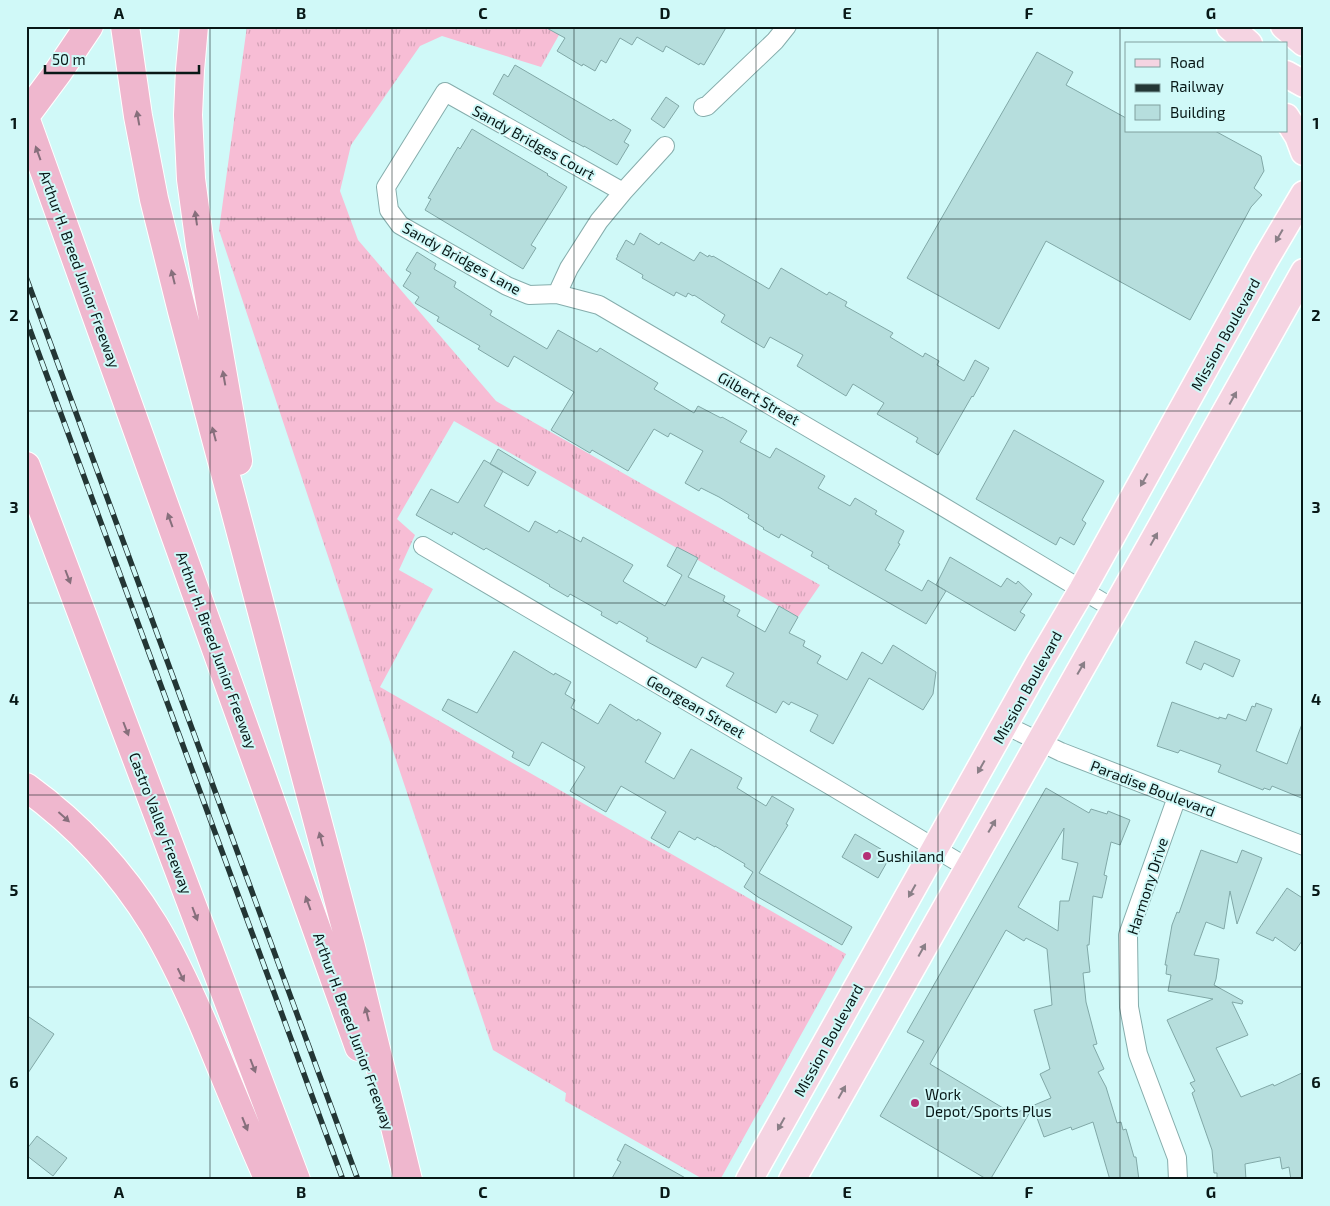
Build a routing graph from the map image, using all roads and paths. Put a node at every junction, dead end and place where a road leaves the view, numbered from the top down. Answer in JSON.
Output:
{"nodes":[{"id":1,"x":89,"y":26,"type":"edge"},
{"id":2,"x":125,"y":26,"type":"edge"},
{"id":3,"x":194,"y":26,"type":"edge"},
{"id":4,"x":787,"y":26,"type":"edge"},
{"id":5,"x":1288,"y":75,"type":"edge"},
{"id":6,"x":1304,"y":84,"type":"edge"},
{"id":7,"x":445,"y":92,"type":"joint"},
{"id":8,"x":703,"y":107,"type":"dead end"},
{"id":9,"x":26,"y":115,"type":"edge"},
{"id":10,"x":26,"y":120,"type":"edge"},
{"id":11,"x":1288,"y":120,"type":"edge"},
{"id":12,"x":665,"y":146,"type":"dead end"},
{"id":13,"x":1304,"y":152,"type":"edge"},
{"id":14,"x":623,"y":192,"type":"junction"},
{"id":15,"x":1304,"y":194,"type":"edge"},
{"id":16,"x":1304,"y":272,"type":"edge"},
{"id":17,"x":557,"y":294,"type":"junction"},
{"id":18,"x":26,"y":466,"type":"edge"},
{"id":19,"x":26,"y":481,"type":"edge"},
{"id":20,"x":57,"y":545,"type":"junction"},
{"id":21,"x":424,"y":546,"type":"dead end"},
{"id":22,"x":1082,"y":590,"type":"junction"},
{"id":23,"x":1114,"y":609,"type":"junction"},
{"id":24,"x":285,"y":701,"type":"junction"},
{"id":25,"x":1005,"y":725,"type":"junction"},
{"id":26,"x":1039,"y":742,"type":"junction"},
{"id":27,"x":26,"y":787,"type":"edge"},
{"id":28,"x":1177,"y":797,"type":"junction"},
{"id":29,"x":1304,"y":846,"type":"edge"},
{"id":30,"x":936,"y":848,"type":"junction"},
{"id":31,"x":968,"y":868,"type":"junction"},
{"id":32,"x":269,"y":1180,"type":"edge"},
{"id":33,"x":296,"y":1180,"type":"edge"},
{"id":34,"x":408,"y":1180,"type":"edge"},
{"id":35,"x":749,"y":1180,"type":"edge"},
{"id":36,"x":792,"y":1180,"type":"edge"},
{"id":37,"x":1178,"y":1180,"type":"edge"}],
"edges":[{"from":1,"to":9,"type":"highway"},
{"from":24,"to":2,"type":"highway","one_way":true},
{"from":24,"to":3,"type":"highway","one_way":true},
{"from":4,"to":8,"type":"street"},
{"from":5,"to":6,"type":"main road"},
{"from":7,"to":14,"type":"street","name":"Sandy Bridges Court"},
{"from":7,"to":17,"type":"street","name":"Sandy Bridges Lane"},
{"from":34,"to":10,"type":"highway","name":"Arthur H. Breed Junior Freeway","one_way":true},
{"from":11,"to":13,"type":"main road"},
{"from":12,"to":14,"type":"street"},
{"from":14,"to":17,"type":"street"},
{"from":15,"to":22,"type":"main road","name":"Mission Boulevard","one_way":true},
{"from":23,"to":16,"type":"main road","one_way":true},
{"from":17,"to":22,"type":"street","name":"Gilbert Street"},
{"from":18,"to":20,"type":"highway","name":"Castro Valley Freeway"},
{"from":19,"to":20,"type":"highway"},
{"from":20,"to":33,"type":"highway","name":"Castro Valley Freeway","one_way":true},
{"from":21,"to":30,"type":"street","name":"Georgean Street"},
{"from":22,"to":23,"type":"street","name":"Gilbert Street"},
{"from":22,"to":25,"type":"main road","name":"Mission Boulevard"},
{"from":26,"to":23,"type":"main road","one_way":true},
{"from":34,"to":24,"type":"highway","one_way":true},
{"from":25,"to":26,"type":"street","name":"Paradise Boulevard"},
{"from":25,"to":30,"type":"main road","name":"Mission Boulevard","one_way":true},
{"from":26,"to":28,"type":"street","name":"Paradise Boulevard"},
{"from":31,"to":26,"type":"main road","one_way":true},
{"from":27,"to":32,"type":"highway","one_way":true},
{"from":28,"to":29,"type":"street","name":"Paradise Boulevard"},
{"from":28,"to":37,"type":"street","name":"Harmony Drive"},
{"from":30,"to":31,"type":"street","name":"Georgean Street"},
{"from":30,"to":35,"type":"main road","name":"Mission Boulevard","one_way":true},
{"from":36,"to":31,"type":"main road","one_way":true}]}
